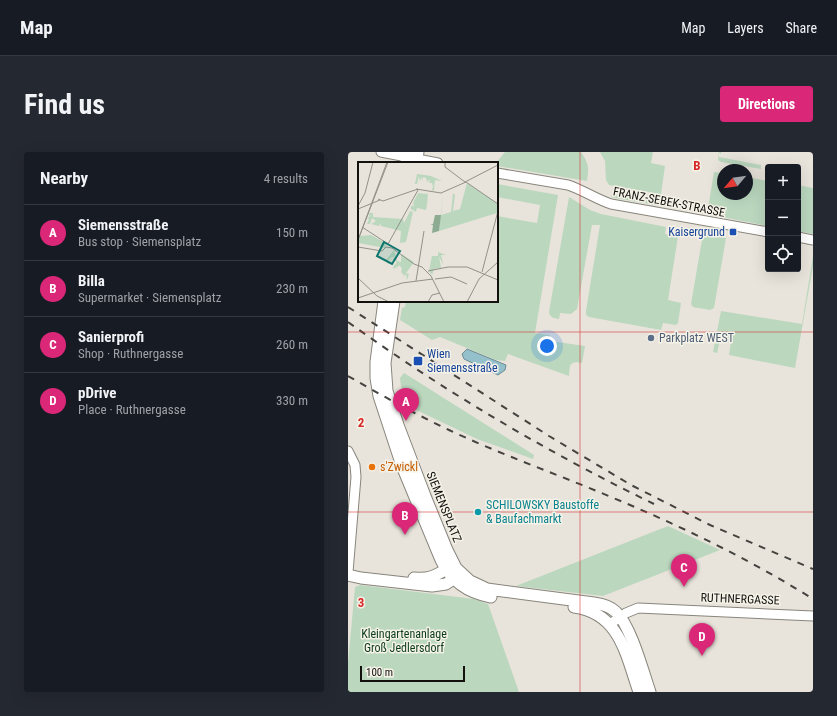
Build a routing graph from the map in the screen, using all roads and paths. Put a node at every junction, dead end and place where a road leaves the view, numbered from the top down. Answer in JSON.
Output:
{"nodes":[{"id":1,"x":381,"y":152,"type":"edge"},
{"id":2,"x":412,"y":158,"type":"edge"},
{"id":3,"x":433,"y":162,"type":"edge"},
{"id":4,"x":498,"y":173,"type":"edge"},
{"id":5,"x":765,"y":231,"type":"edge"},
{"id":6,"x":801,"y":238,"type":"edge"},
{"id":7,"x":813,"y":240,"type":"edge"},
{"id":8,"x":384,"y":302,"type":"edge"},
{"id":9,"x":394,"y":302,"type":"edge"},
{"id":10,"x":383,"y":393,"type":"junction"},
{"id":11,"x":348,"y":451,"type":"edge"},
{"id":12,"x":453,"y":571,"type":"junction"},
{"id":13,"x":348,"y":574,"type":"edge"},
{"id":14,"x":620,"y":616,"type":"junction"},
{"id":15,"x":813,"y":616,"type":"edge"},
{"id":16,"x":610,"y":624,"type":"junction"},
{"id":17,"x":639,"y":692,"type":"edge"},
{"id":18,"x":650,"y":692,"type":"edge"}],
"edges":[{"from":1,"to":2,"type":"street"},
{"from":2,"to":3,"type":"street"},
{"from":4,"to":5,"type":"street","name":"FRANZ-SEBEK-STRASSE"},
{"from":6,"to":7,"type":"street"},
{"from":8,"to":10,"type":"main road"},
{"from":9,"to":10,"type":"main road"},
{"from":10,"to":12,"type":"main road","name":"SIEMENSPLATZ"},
{"from":11,"to":13,"type":"street"},
{"from":12,"to":13,"type":"main road"},
{"from":12,"to":14,"type":"main road"},
{"from":12,"to":16,"type":"main road"},
{"from":14,"to":15,"type":"street","name":"RUTHNERGASSE"},
{"from":14,"to":16,"type":"street","name":"RUTHNERGASSE"},
{"from":14,"to":18,"type":"main road"},
{"from":16,"to":17,"type":"main road"}]}
